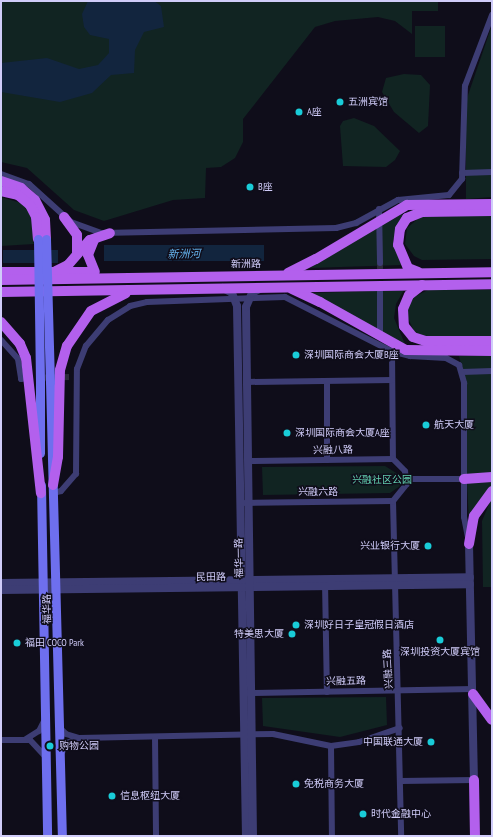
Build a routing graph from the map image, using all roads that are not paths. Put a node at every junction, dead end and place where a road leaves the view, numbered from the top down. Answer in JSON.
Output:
{"nodes":[{"id":1,"x":492,"y":15,"type":"edge"},
{"id":2,"x":492,"y":172,"type":"edge"},
{"id":3,"x":462,"y":173,"type":"junction"},
{"id":4,"x":1,"y":174,"type":"edge"},
{"id":5,"x":1,"y":181,"type":"edge"},
{"id":6,"x":1,"y":191,"type":"edge"},
{"id":7,"x":492,"y":204,"type":"edge"},
{"id":8,"x":379,"y":209,"type":"junction"},
{"id":9,"x":492,"y":211,"type":"edge"},
{"id":10,"x":64,"y":217,"type":"junction"},
{"id":11,"x":110,"y":233,"type":"junction"},
{"id":12,"x":97,"y":237,"type":"junction"},
{"id":13,"x":42,"y":239,"type":"junction"},
{"id":14,"x":77,"y":255,"type":"junction"},
{"id":15,"x":380,"y":262,"type":"tunnel mouth"},
{"id":16,"x":54,"y":271,"type":"junction"},
{"id":17,"x":1,"y":272,"type":"edge"},
{"id":18,"x":95,"y":272,"type":"junction"},
{"id":19,"x":492,"y":272,"type":"edge"},
{"id":20,"x":422,"y":273,"type":"junction"},
{"id":21,"x":280,"y":275,"type":"junction"},
{"id":22,"x":131,"y":278,"type":"junction"},
{"id":23,"x":1,"y":280,"type":"edge"},
{"id":24,"x":423,"y":284,"type":"junction"},
{"id":25,"x":492,"y":284,"type":"edge"},
{"id":26,"x":263,"y":287,"type":"junction"},
{"id":27,"x":281,"y":287,"type":"junction"},
{"id":28,"x":222,"y":288,"type":"junction"},
{"id":29,"x":142,"y":289,"type":"junction"},
{"id":30,"x":1,"y":292,"type":"edge"},
{"id":31,"x":380,"y":292,"type":"tunnel mouth"},
{"id":32,"x":235,"y":297,"type":"junction"},
{"id":33,"x":249,"y":297,"type":"junction"},
{"id":34,"x":1,"y":322,"type":"edge"},
{"id":35,"x":1,"y":340,"type":"edge"},
{"id":36,"x":492,"y":341,"type":"edge"},
{"id":37,"x":380,"y":345,"type":"junction"},
{"id":38,"x":392,"y":351,"type":"junction"},
{"id":39,"x":492,"y":351,"type":"edge"},
{"id":40,"x":492,"y":371,"type":"edge"},
{"id":41,"x":462,"y":372,"type":"junction"},
{"id":42,"x":27,"y":378,"type":"dead end"},
{"id":43,"x":392,"y":380,"type":"junction"},
{"id":44,"x":327,"y":381,"type":"junction"},
{"id":45,"x":247,"y":382,"type":"junction"},
{"id":46,"x":393,"y":459,"type":"junction"},
{"id":47,"x":327,"y":460,"type":"junction"},
{"id":48,"x":248,"y":461,"type":"junction"},
{"id":49,"x":492,"y":477,"type":"edge"},
{"id":50,"x":408,"y":479,"type":"junction"},
{"id":51,"x":464,"y":479,"type":"junction"},
{"id":52,"x":53,"y":489,"type":"junction"},
{"id":53,"x":492,"y":491,"type":"edge"},
{"id":54,"x":41,"y":493,"type":"junction"},
{"id":55,"x":393,"y":502,"type":"junction"},
{"id":56,"x":244,"y":503,"type":"junction"},
{"id":57,"x":469,"y":544,"type":"junction"},
{"id":58,"x":470,"y":580,"type":"junction"},
{"id":59,"x":395,"y":581,"type":"junction"},
{"id":60,"x":325,"y":582,"type":"junction"},
{"id":61,"x":1,"y":583,"type":"edge"},
{"id":62,"x":246,"y":583,"type":"junction"},
{"id":63,"x":42,"y":586,"type":"junction"},
{"id":64,"x":58,"y":586,"type":"junction"},
{"id":65,"x":1,"y":590,"type":"edge"},
{"id":66,"x":399,"y":690,"type":"junction"},
{"id":67,"x":473,"y":691,"type":"junction"},
{"id":68,"x":327,"y":692,"type":"junction"},
{"id":69,"x":247,"y":693,"type":"junction"},
{"id":70,"x":44,"y":719,"type":"junction"},
{"id":71,"x":492,"y":720,"type":"edge"},
{"id":72,"x":60,"y":728,"type":"junction"},
{"id":73,"x":400,"y":728,"type":"junction"},
{"id":74,"x":248,"y":735,"type":"junction"},
{"id":75,"x":155,"y":737,"type":"junction"},
{"id":76,"x":79,"y":738,"type":"junction"},
{"id":77,"x":26,"y":739,"type":"junction"},
{"id":78,"x":1,"y":740,"type":"edge"},
{"id":79,"x":331,"y":746,"type":"junction"},
{"id":80,"x":45,"y":756,"type":"junction"},
{"id":81,"x":60,"y":758,"type":"junction"},
{"id":82,"x":474,"y":780,"type":"junction"},
{"id":83,"x":401,"y":781,"type":"junction"},
{"id":84,"x":46,"y":836,"type":"edge"},
{"id":85,"x":62,"y":836,"type":"edge"},
{"id":86,"x":156,"y":836,"type":"edge"},
{"id":87,"x":246,"y":836,"type":"edge"},
{"id":88,"x":253,"y":836,"type":"edge"},
{"id":89,"x":332,"y":836,"type":"edge"},
{"id":90,"x":401,"y":836,"type":"edge"},
{"id":91,"x":475,"y":836,"type":"edge"}],
"edges":[{"from":1,"to":3,"type":"street"},
{"from":2,"to":3,"type":"street"},
{"from":3,"to":8,"type":"street"},
{"from":4,"to":10,"type":"street"},
{"from":5,"to":13,"type":"main road"},
{"from":6,"to":13,"type":"main road"},
{"from":7,"to":21,"type":"main road","bridge":true},
{"from":8,"to":11,"type":"street"},
{"from":8,"to":15,"type":"street"},
{"from":9,"to":20,"type":"main road"},
{"from":10,"to":11,"type":"street"},
{"from":10,"to":14,"type":"main road"},
{"from":11,"to":12,"type":"main road"},
{"from":12,"to":14,"type":"main road"},
{"from":12,"to":18,"type":"main road"},
{"from":13,"to":52,"type":"main road","name":"福华路","bridge":true},
{"from":13,"to":54,"type":"main road","name":"福华路","bridge":true},
{"from":14,"to":16,"type":"main road"},
{"from":16,"to":17,"type":"main road"},
{"from":16,"to":18,"type":"main road"},
{"from":18,"to":22,"type":"main road"},
{"from":19,"to":20,"type":"main road","name":"新洲路"},
{"from":20,"to":21,"type":"main road","name":"新洲路"},
{"from":21,"to":22,"type":"main road","name":"新洲路"},
{"from":22,"to":23,"type":"main road","name":"新洲路"},
{"from":24,"to":25,"type":"main road"},
{"from":24,"to":27,"type":"main road"},
{"from":24,"to":36,"type":"main road"},
{"from":26,"to":27,"type":"main road"},
{"from":26,"to":28,"type":"main road"},
{"from":26,"to":33,"type":"street"},
{"from":27,"to":39,"type":"main road","bridge":true},
{"from":28,"to":29,"type":"main road"},
{"from":28,"to":32,"type":"street"},
{"from":29,"to":30,"type":"main road"},
{"from":29,"to":52,"type":"main road"},
{"from":31,"to":37,"type":"street"},
{"from":32,"to":33,"type":"street"},
{"from":32,"to":52,"type":"street"},
{"from":32,"to":56,"type":"street","name":"福华一路"},
{"from":33,"to":37,"type":"street"},
{"from":33,"to":45,"type":"street","name":"福华一路"},
{"from":34,"to":54,"type":"main road"},
{"from":35,"to":42,"type":"street"},
{"from":37,"to":38,"type":"street"},
{"from":38,"to":41,"type":"street"},
{"from":38,"to":43,"type":"street"},
{"from":40,"to":41,"type":"street"},
{"from":41,"to":51,"type":"street"},
{"from":43,"to":44,"type":"street"},
{"from":43,"to":46,"type":"street"},
{"from":44,"to":45,"type":"street"},
{"from":44,"to":47,"type":"street"},
{"from":45,"to":48,"type":"street","name":"福华一路"},
{"from":46,"to":47,"type":"street","name":"兴融八路"},
{"from":46,"to":50,"type":"street"},
{"from":47,"to":48,"type":"street","name":"兴融八路"},
{"from":48,"to":56,"type":"street","name":"福华一路"},
{"from":49,"to":51,"type":"main road"},
{"from":50,"to":51,"type":"street"},
{"from":50,"to":55,"type":"street"},
{"from":51,"to":57,"type":"street"},
{"from":52,"to":64,"type":"main road","name":"福华路"},
{"from":53,"to":57,"type":"main road"},
{"from":54,"to":63,"type":"main road","name":"福华路"},
{"from":55,"to":56,"type":"street","name":"兴融六路"},
{"from":55,"to":59,"type":"street","name":"兴融三路"},
{"from":56,"to":62,"type":"street","name":"福华一路"},
{"from":57,"to":58,"type":"street"},
{"from":58,"to":59,"type":"street","name":"民田路"},
{"from":58,"to":67,"type":"street"},
{"from":59,"to":60,"type":"street","name":"民田路"},
{"from":59,"to":66,"type":"street","name":"兴融三路"},
{"from":60,"to":62,"type":"street","name":"民田路"},
{"from":60,"to":68,"type":"street"},
{"from":61,"to":63,"type":"street","name":"民田路"},
{"from":62,"to":64,"type":"street","name":"民田路"},
{"from":62,"to":69,"type":"street","name":"福华一路"},
{"from":63,"to":64,"type":"street","name":"民田路"},
{"from":63,"to":65,"type":"street","name":"民田路"},
{"from":63,"to":70,"type":"main road","name":"福华路"},
{"from":64,"to":72,"type":"main road","name":"福华路"},
{"from":66,"to":67,"type":"street","name":"兴融五路"},
{"from":66,"to":68,"type":"street","name":"兴融五路"},
{"from":66,"to":73,"type":"street","name":"兴融三路"},
{"from":67,"to":71,"type":"main road"},
{"from":67,"to":82,"type":"street"},
{"from":68,"to":69,"type":"street","name":"兴融五路"},
{"from":69,"to":74,"type":"street","name":"福华一路"},
{"from":70,"to":77,"type":"street"},
{"from":70,"to":80,"type":"main road","name":"福华路"},
{"from":72,"to":76,"type":"street"},
{"from":72,"to":81,"type":"main road","name":"福华路"},
{"from":73,"to":79,"type":"street"},
{"from":73,"to":83,"type":"street","name":"兴融三路"},
{"from":74,"to":75,"type":"street"},
{"from":74,"to":79,"type":"street"},
{"from":74,"to":87,"type":"street","name":"福华一路"},
{"from":74,"to":88,"type":"street","name":"福华一路"},
{"from":75,"to":76,"type":"street"},
{"from":75,"to":86,"type":"street"},
{"from":76,"to":81,"type":"street"},
{"from":77,"to":78,"type":"street"},
{"from":77,"to":80,"type":"street"},
{"from":79,"to":89,"type":"street"},
{"from":80,"to":84,"type":"main road","name":"福华路"},
{"from":81,"to":85,"type":"main road","name":"福华路"},
{"from":82,"to":83,"type":"street"},
{"from":82,"to":91,"type":"main road"},
{"from":83,"to":90,"type":"street","name":"兴融三路"}]}
